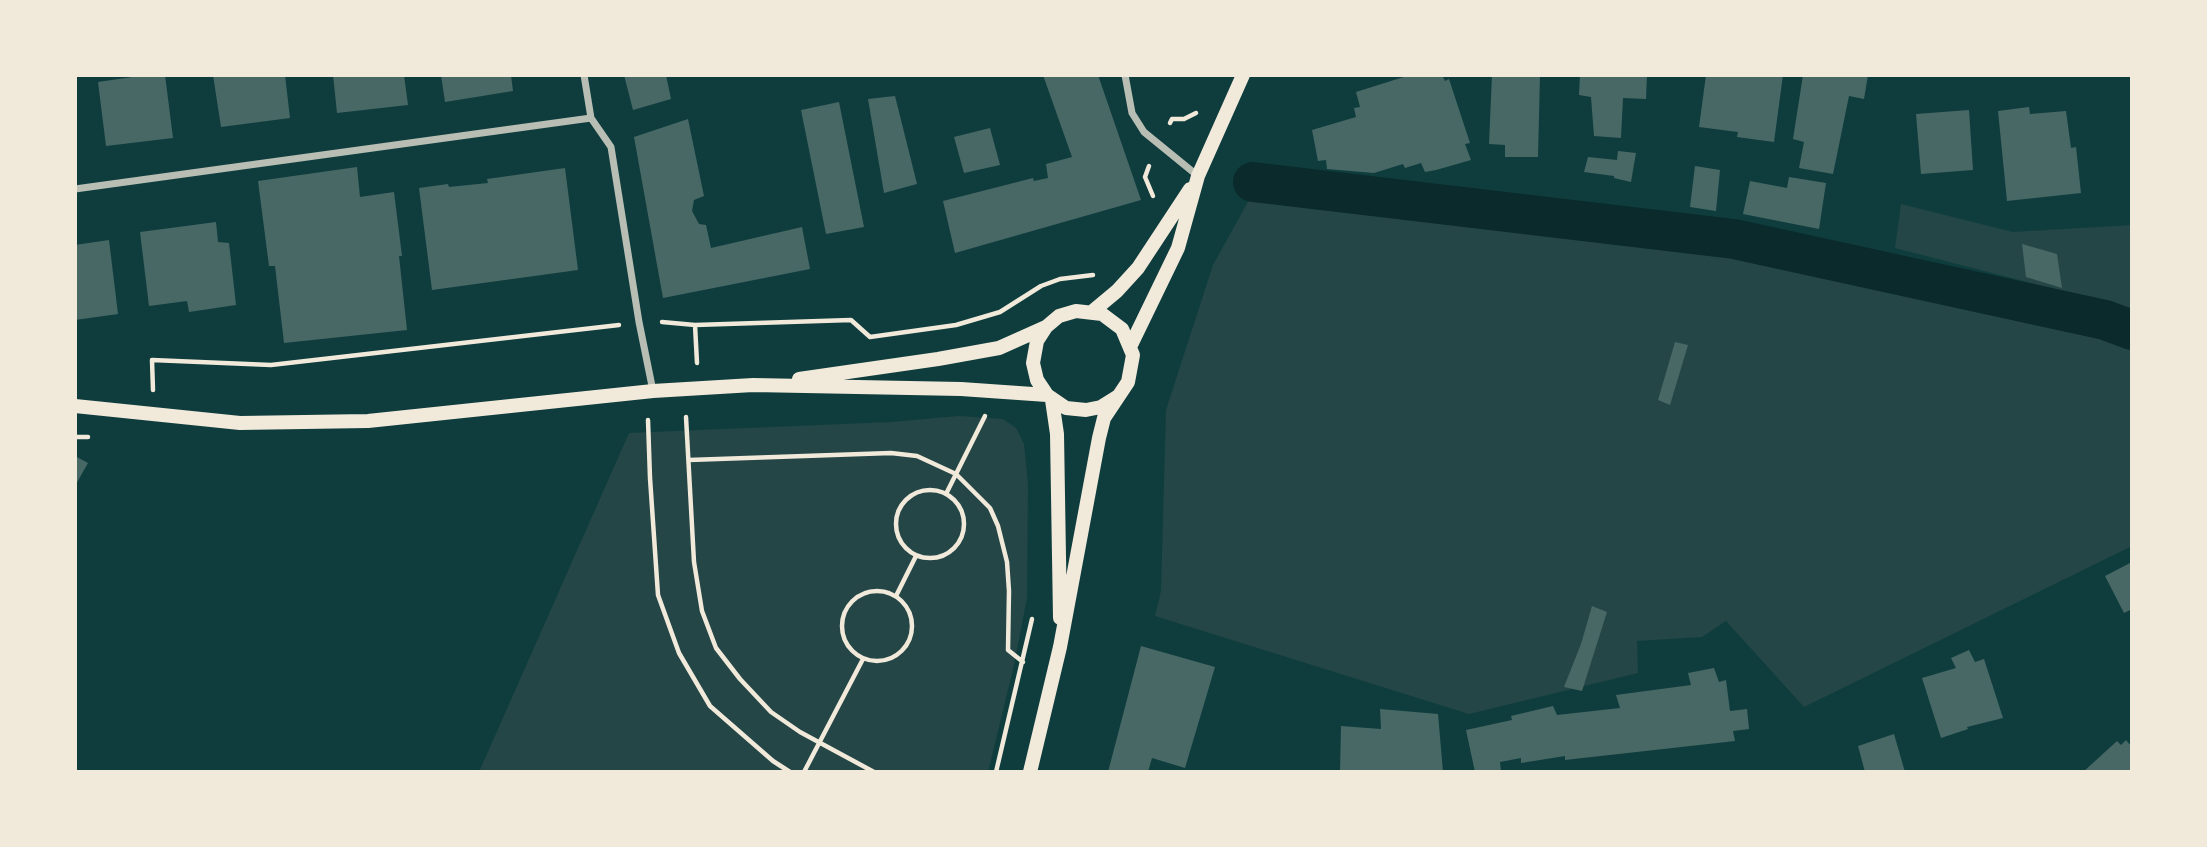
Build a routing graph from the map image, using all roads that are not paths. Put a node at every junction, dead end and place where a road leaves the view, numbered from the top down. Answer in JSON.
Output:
{"nodes":[{"id":1,"x":584,"y":75,"type":"edge"},
{"id":2,"x":1125,"y":75,"type":"edge"},
{"id":3,"x":1243,"y":75,"type":"edge"},
{"id":4,"x":591,"y":118,"type":"junction"},
{"id":5,"x":1198,"y":176,"type":"junction"},
{"id":6,"x":75,"y":189,"type":"edge"},
{"id":7,"x":1093,"y":311,"type":"junction"},
{"id":8,"x":1046,"y":327,"type":"junction"},
{"id":9,"x":1131,"y":345,"type":"junction"},
{"id":10,"x":753,"y":385,"type":"junction"},
{"id":11,"x":653,"y":391,"type":"junction"},
{"id":12,"x":1117,"y":397,"type":"junction"},
{"id":13,"x":1050,"y":398,"type":"junction"},
{"id":14,"x":75,"y":406,"type":"edge"},
{"id":15,"x":1060,"y":647,"type":"junction"},
{"id":16,"x":1030,"y":772,"type":"edge"}],
"edges":[{"from":1,"to":4,"type":"street"},
{"from":2,"to":5,"type":"street"},
{"from":3,"to":5,"type":"main road"},
{"from":4,"to":6,"type":"street"},
{"from":4,"to":11,"type":"street"},
{"from":5,"to":7,"type":"main road"},
{"from":5,"to":9,"type":"main road"},
{"from":7,"to":8,"type":"main road"},
{"from":7,"to":9,"type":"main road"},
{"from":8,"to":10,"type":"main road"},
{"from":8,"to":13,"type":"main road"},
{"from":9,"to":12,"type":"main road"},
{"from":10,"to":11,"type":"main road"},
{"from":10,"to":13,"type":"main road"},
{"from":11,"to":14,"type":"main road"},
{"from":12,"to":13,"type":"main road"},
{"from":12,"to":15,"type":"main road"},
{"from":13,"to":15,"type":"main road"},
{"from":15,"to":16,"type":"main road"}]}
